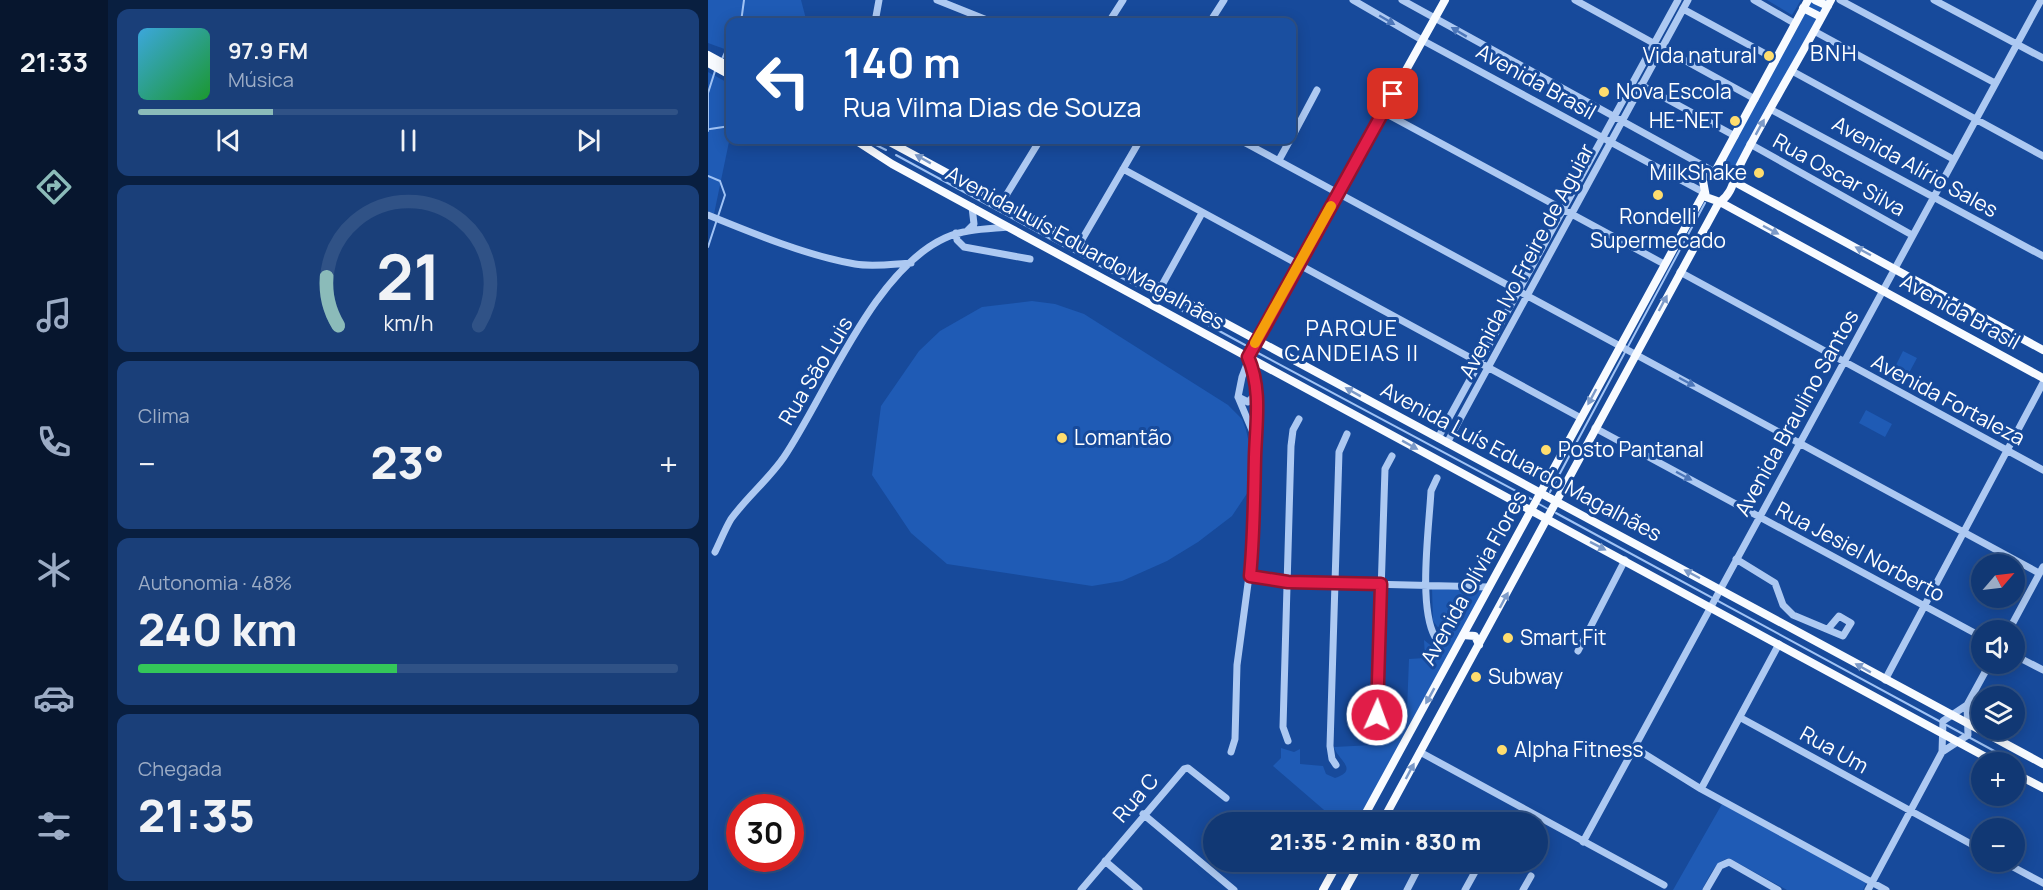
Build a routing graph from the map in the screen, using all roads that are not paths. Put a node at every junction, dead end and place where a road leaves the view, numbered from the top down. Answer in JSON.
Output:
{"nodes":[{"id":1,"x":879,"y":0,"type":"edge"},
{"id":2,"x":937,"y":0,"type":"edge"},
{"id":3,"x":1123,"y":0,"type":"edge"},
{"id":4,"x":1224,"y":0,"type":"edge"},
{"id":5,"x":1367,"y":0,"type":"edge"},
{"id":6,"x":1402,"y":0,"type":"edge"},
{"id":7,"x":1445,"y":0,"type":"edge"},
{"id":8,"x":1575,"y":0,"type":"edge"},
{"id":9,"x":1678,"y":0,"type":"edge"},
{"id":10,"x":1688,"y":0,"type":"edge"},
{"id":11,"x":1754,"y":0,"type":"edge"},
{"id":12,"x":1815,"y":0,"type":"edge"},
{"id":13,"x":1840,"y":0,"type":"edge"},
{"id":14,"x":1934,"y":0,"type":"edge"},
{"id":15,"x":2041,"y":0,"type":"edge"},
{"id":16,"x":1355,"y":1,"type":"edge"},
{"id":17,"x":1829,"y":3,"type":"edge"},
{"id":18,"x":1806,"y":4,"type":"edge"},
{"id":19,"x":1683,"y":9,"type":"junction"},
{"id":20,"x":1821,"y":17,"type":"junction"},
{"id":21,"x":876,"y":18,"type":"edge"},
{"id":22,"x":982,"y":18,"type":"edge"},
{"id":23,"x":1112,"y":18,"type":"edge"},
{"id":24,"x":1213,"y":18,"type":"edge"},
{"id":25,"x":1435,"y":18,"type":"junction"},
{"id":26,"x":1794,"y":22,"type":"junction"},
{"id":27,"x":1814,"y":31,"type":"junction"},
{"id":28,"x":1422,"y":40,"type":"junction"},
{"id":29,"x":1654,"y":42,"type":"junction"},
{"id":30,"x":2017,"y":44,"type":"junction"},
{"id":31,"x":1662,"y":46,"type":"junction"},
{"id":32,"x":708,"y":58,"type":"edge"},
{"id":33,"x":2043,"y":58,"type":"edge"},
{"id":34,"x":1774,"y":59,"type":"junction"},
{"id":35,"x":726,"y":65,"type":"edge"},
{"id":36,"x":1792,"y":71,"type":"junction"},
{"id":37,"x":726,"y":72,"type":"edge"},
{"id":38,"x":1995,"y":83,"type":"junction"},
{"id":39,"x":1641,"y":85,"type":"junction"},
{"id":40,"x":1317,"y":90,"type":"dead end"},
{"id":41,"x":1755,"y":99,"type":"junction"},
{"id":42,"x":1770,"y":109,"type":"junction"},
{"id":43,"x":1383,"y":112,"type":"junction"},
{"id":44,"x":1618,"y":119,"type":"junction"},
{"id":45,"x":1976,"y":119,"type":"junction"},
{"id":46,"x":1296,"y":129,"type":"edge"},
{"id":47,"x":1735,"y":136,"type":"junction"},
{"id":48,"x":1606,"y":140,"type":"junction"},
{"id":49,"x":861,"y":144,"type":"edge"},
{"id":50,"x":895,"y":144,"type":"edge"},
{"id":51,"x":1038,"y":144,"type":"edge"},
{"id":52,"x":1138,"y":144,"type":"edge"},
{"id":53,"x":1248,"y":144,"type":"edge"},
{"id":54,"x":1288,"y":144,"type":"edge"},
{"id":55,"x":1750,"y":144,"type":"junction"},
{"id":56,"x":901,"y":147,"type":"junction"},
{"id":57,"x":2043,"y":156,"type":"edge"},
{"id":58,"x":1953,"y":159,"type":"junction"},
{"id":59,"x":1279,"y":160,"type":"junction"},
{"id":60,"x":892,"y":164,"type":"junction"},
{"id":61,"x":1123,"y":169,"type":"junction"},
{"id":62,"x":1714,"y":170,"type":"junction"},
{"id":63,"x":1733,"y":180,"type":"junction"},
{"id":64,"x":1703,"y":192,"type":"junction"},
{"id":65,"x":1338,"y":193,"type":"junction"},
{"id":66,"x":1933,"y":198,"type":"junction"},
{"id":67,"x":1002,"y":202,"type":"junction"},
{"id":68,"x":1719,"y":202,"type":"junction"},
{"id":69,"x":972,"y":207,"type":"junction"},
{"id":70,"x":1564,"y":209,"type":"junction"},
{"id":71,"x":1202,"y":213,"type":"junction"},
{"id":72,"x":1571,"y":213,"type":"junction"},
{"id":73,"x":709,"y":216,"type":"edge"},
{"id":74,"x":1008,"y":228,"type":"junction"},
{"id":75,"x":967,"y":231,"type":"junction"},
{"id":76,"x":956,"y":233,"type":"junction"},
{"id":77,"x":1912,"y":235,"type":"junction"},
{"id":78,"x":1080,"y":243,"type":"junction"},
{"id":79,"x":2043,"y":256,"type":"edge"},
{"id":80,"x":1030,"y":259,"type":"dead end"},
{"id":81,"x":911,"y":263,"type":"junction"},
{"id":82,"x":1664,"y":264,"type":"junction"},
{"id":83,"x":1299,"y":266,"type":"junction"},
{"id":84,"x":1894,"y":267,"type":"junction"},
{"id":85,"x":1680,"y":273,"type":"junction"},
{"id":86,"x":1161,"y":286,"type":"junction"},
{"id":87,"x":1519,"y":290,"type":"junction"},
{"id":88,"x":1883,"y":290,"type":"junction"},
{"id":89,"x":1527,"y":294,"type":"junction"},
{"id":90,"x":1257,"y":338,"type":"junction"},
{"id":91,"x":1620,"y":346,"type":"junction"},
{"id":92,"x":2043,"y":350,"type":"edge"},
{"id":93,"x":1635,"y":355,"type":"junction"},
{"id":94,"x":1248,"y":359,"type":"junction"},
{"id":95,"x":1479,"y":363,"type":"junction"},
{"id":96,"x":1844,"y":363,"type":"junction"},
{"id":97,"x":1488,"y":368,"type":"junction"},
{"id":98,"x":2043,"y":378,"type":"edge"},
{"id":99,"x":2043,"y":383,"type":"edge"},
{"id":100,"x":1257,"y":393,"type":"junction"},
{"id":101,"x":1238,"y":397,"type":"junction"},
{"id":102,"x":1581,"y":418,"type":"junction"},
{"id":103,"x":1299,"y":419,"type":"dead end"},
{"id":104,"x":1595,"y":428,"type":"junction"},
{"id":105,"x":1347,"y":435,"type":"dead end"},
{"id":106,"x":1438,"y":438,"type":"junction"},
{"id":107,"x":1256,"y":440,"type":"junction"},
{"id":108,"x":1447,"y":443,"type":"junction"},
{"id":109,"x":1800,"y":443,"type":"junction"},
{"id":110,"x":2008,"y":451,"type":"junction"},
{"id":111,"x":1392,"y":456,"type":"dead end"},
{"id":112,"x":2043,"y":470,"type":"edge"},
{"id":113,"x":1437,"y":478,"type":"dead end"},
{"id":114,"x":1540,"y":494,"type":"junction"},
{"id":115,"x":1556,"y":502,"type":"junction"},
{"id":116,"x":1531,"y":511,"type":"junction"},
{"id":117,"x":1759,"y":517,"type":"junction"},
{"id":118,"x":1547,"y":519,"type":"junction"},
{"id":119,"x":1965,"y":531,"type":"junction"},
{"id":120,"x":716,"y":552,"type":"dead end"},
{"id":121,"x":1736,"y":559,"type":"junction"},
{"id":122,"x":1625,"y":560,"type":"junction"},
{"id":123,"x":2041,"y":570,"type":"edge"},
{"id":124,"x":1250,"y":576,"type":"junction"},
{"id":125,"x":1288,"y":582,"type":"junction"},
{"id":126,"x":1335,"y":583,"type":"junction"},
{"id":127,"x":1381,"y":584,"type":"junction"},
{"id":128,"x":1426,"y":585,"type":"junction"},
{"id":129,"x":1489,"y":587,"type":"junction"},
{"id":130,"x":1719,"y":591,"type":"junction"},
{"id":131,"x":1712,"y":604,"type":"junction"},
{"id":132,"x":1926,"y":607,"type":"junction"},
{"id":133,"x":1473,"y":617,"type":"junction"},
{"id":134,"x":2014,"y":620,"type":"edge"},
{"id":135,"x":1491,"y":623,"type":"junction"},
{"id":136,"x":1828,"y":629,"type":"dead end"},
{"id":137,"x":1971,"y":631,"type":"edge"},
{"id":138,"x":1463,"y":634,"type":"junction"},
{"id":139,"x":1435,"y":637,"type":"dead end"},
{"id":140,"x":1779,"y":644,"type":"junction"},
{"id":141,"x":1479,"y":645,"type":"junction"},
{"id":142,"x":1578,"y":651,"type":"dead end"},
{"id":143,"x":2025,"y":661,"type":"edge"},
{"id":144,"x":2043,"y":670,"type":"edge"},
{"id":145,"x":1984,"y":674,"type":"edge"},
{"id":146,"x":1885,"y":680,"type":"junction"},
{"id":147,"x":1967,"y":705,"type":"junction"},
{"id":148,"x":1949,"y":716,"type":"junction"},
{"id":149,"x":1741,"y":718,"type":"junction"},
{"id":150,"x":1969,"y":725,"type":"junction"},
{"id":151,"x":1382,"y":727,"type":"dead end"},
{"id":152,"x":1941,"y":731,"type":"junction"},
{"id":153,"x":1288,"y":741,"type":"dead end"},
{"id":154,"x":1961,"y":742,"type":"junction"},
{"id":155,"x":1635,"y":748,"type":"junction"},
{"id":156,"x":1231,"y":752,"type":"dead end"},
{"id":157,"x":1420,"y":752,"type":"junction"},
{"id":158,"x":1942,"y":752,"type":"junction"},
{"id":159,"x":1978,"y":752,"type":"edge"},
{"id":160,"x":2043,"y":764,"type":"edge"},
{"id":161,"x":1336,"y":765,"type":"dead end"},
{"id":162,"x":2025,"y":779,"type":"edge"},
{"id":163,"x":2043,"y":788,"type":"edge"},
{"id":164,"x":1701,"y":789,"type":"junction"},
{"id":165,"x":1226,"y":798,"type":"dead end"},
{"id":166,"x":1911,"y":811,"type":"junction"},
{"id":167,"x":1366,"y":812,"type":"edge"},
{"id":168,"x":1387,"y":812,"type":"edge"},
{"id":169,"x":1143,"y":814,"type":"junction"},
{"id":170,"x":1583,"y":842,"type":"junction"},
{"id":171,"x":1971,"y":844,"type":"edge"},
{"id":172,"x":1105,"y":861,"type":"junction"},
{"id":173,"x":1333,"y":872,"type":"edge"},
{"id":174,"x":1355,"y":872,"type":"edge"},
{"id":175,"x":1416,"y":872,"type":"edge"},
{"id":176,"x":1475,"y":872,"type":"edge"},
{"id":177,"x":2022,"y":872,"type":"edge"},
{"id":178,"x":1531,"y":876,"type":"dead end"},
{"id":179,"x":2043,"y":883,"type":"edge"},
{"id":180,"x":1664,"y":885,"type":"dead end"},
{"id":181,"x":1870,"y":886,"type":"edge"},
{"id":182,"x":1774,"y":889,"type":"edge"},
{"id":183,"x":1081,"y":890,"type":"edge"},
{"id":184,"x":1139,"y":890,"type":"edge"},
{"id":185,"x":1234,"y":890,"type":"edge"},
{"id":186,"x":1323,"y":890,"type":"edge"},
{"id":187,"x":1345,"y":890,"type":"edge"},
{"id":188,"x":1407,"y":890,"type":"edge"},
{"id":189,"x":1465,"y":890,"type":"edge"},
{"id":190,"x":1523,"y":890,"type":"edge"},
{"id":191,"x":1706,"y":890,"type":"edge"},
{"id":192,"x":1886,"y":890,"type":"edge"}],
"edges":[{"from":1,"to":21,"type":"street"},
{"from":2,"to":22,"type":"street"},
{"from":3,"to":23,"type":"street"},
{"from":4,"to":24,"type":"street"},
{"from":5,"to":16,"type":"street"},
{"from":6,"to":25,"type":"street","name":"Avenida Brasil"},
{"from":7,"to":25,"type":"main road"},
{"from":8,"to":29,"type":"street"},
{"from":9,"to":29,"type":"street","name":"Avenida Ivo Freire de Aguiar"},
{"from":10,"to":19,"type":"street","name":"Avenida Ivo Freire de Aguiar"},
{"from":11,"to":26,"type":"street"},
{"from":12,"to":17,"type":"main road"},
{"from":13,"to":38,"type":"street"},
{"from":14,"to":30,"type":"street"},
{"from":15,"to":30,"type":"street","name":"Avenida Braulino Santos"},
{"from":16,"to":28,"type":"street","name":"Avenida Brasil","one_way":true},
{"from":17,"to":20,"type":"main road","name":"Avenida Olívia Flores"},
{"from":18,"to":20,"type":"main road"},
{"from":18,"to":26,"type":"main road","name":"Avenida Olívia Flores"},
{"from":19,"to":31,"type":"street","name":"Avenida Ivo Freire de Aguiar"},
{"from":19,"to":34,"type":"street"},
{"from":20,"to":27,"type":"main road","name":"Avenida Olívia Flores"},
{"from":25,"to":28,"type":"main road"},
{"from":44,"to":25,"type":"street","name":"Avenida Brasil","one_way":true},
{"from":26,"to":34,"type":"main road","name":"Avenida Olívia Flores"},
{"from":27,"to":36,"type":"main road","name":"Avenida Olívia Flores"},
{"from":27,"to":45,"type":"street"},
{"from":28,"to":43,"type":"main road"},
{"from":28,"to":48,"type":"street","name":"Avenida Brasil"},
{"from":29,"to":31,"type":"street"},
{"from":29,"to":44,"type":"street","name":"Avenida Ivo Freire de Aguiar"},
{"from":30,"to":33,"type":"street"},
{"from":30,"to":38,"type":"street","name":"Avenida Braulino Santos"},
{"from":31,"to":39,"type":"street","name":"Avenida Ivo Freire de Aguiar"},
{"from":31,"to":41,"type":"street"},
{"from":32,"to":35,"type":"main road"},
{"from":32,"to":37,"type":"main road"},
{"from":34,"to":41,"type":"main road","name":"Avenida Olívia Flores"},
{"from":36,"to":42,"type":"main road","name":"Avenida Olívia Flores"},
{"from":36,"to":58,"type":"street"},
{"from":38,"to":45,"type":"street","name":"Avenida Braulino Santos"},
{"from":39,"to":44,"type":"street","name":"Avenida Ivo Freire de Aguiar"},
{"from":39,"to":47,"type":"street"},
{"from":40,"to":46,"type":"street"},
{"from":41,"to":47,"type":"main road","name":"Avenida Olívia Flores"},
{"from":55,"to":42,"type":"main road","name":"Avenida Olívia Flores","one_way":true},
{"from":42,"to":66,"type":"street","name":"Avenida Alírio Sales"},
{"from":43,"to":65,"type":"main road"},
{"from":43,"to":70,"type":"street"},
{"from":44,"to":48,"type":"street","name":"Avenida Ivo Freire de Aguiar"},
{"from":44,"to":62,"type":"street","name":"Avenida Brasil"},
{"from":45,"to":57,"type":"street"},
{"from":45,"to":58,"type":"street","name":"Avenida Braulino Santos"},
{"from":47,"to":62,"type":"main road","name":"Avenida Olívia Flores"},
{"from":48,"to":64,"type":"street","name":"Avenida Brasil"},
{"from":48,"to":70,"type":"street","name":"Avenida Ivo Freire de Aguiar"},
{"from":48,"to":72,"type":"street","name":"Avenida Ivo Freire de Aguiar"},
{"from":49,"to":60,"type":"main road","name":"Avenida Luís Eduardo Magalhães"},
{"from":50,"to":56,"type":"main road","name":"Avenida Luís Eduardo Magalhães"},
{"from":51,"to":67,"type":"street"},
{"from":52,"to":61,"type":"street"},
{"from":53,"to":59,"type":"street"},
{"from":54,"to":59,"type":"street"},
{"from":55,"to":63,"type":"main road","name":"Avenida Olívia Flores"},
{"from":55,"to":77,"type":"street","name":"Rua Oscar Silva"},
{"from":56,"to":60,"type":"main road"},
{"from":67,"to":56,"type":"main road","name":"Avenida Luís Eduardo Magalhães","one_way":true},
{"from":58,"to":66,"type":"street","name":"Avenida Braulino Santos"},
{"from":59,"to":65,"type":"street"},
{"from":60,"to":69,"type":"main road","name":"Avenida Luís Eduardo Magalhães"},
{"from":61,"to":71,"type":"street"},
{"from":61,"to":78,"type":"street"},
{"from":62,"to":63,"type":"main road","name":"Avenida Brasil"},
{"from":62,"to":64,"type":"main road","name":"Avenida Olívia Flores"},
{"from":63,"to":68,"type":"main road","name":"Avenida Olívia Flores"},
{"from":84,"to":63,"type":"main road","name":"Avenida Brasil","one_way":true},
{"from":64,"to":68,"type":"main road","name":"Avenida Brasil"},
{"from":64,"to":82,"type":"main road","name":"Avenida Olívia Flores"},
{"from":65,"to":83,"type":"main road"},
{"from":65,"to":87,"type":"street"},
{"from":66,"to":77,"type":"street","name":"Avenida Braulino Santos"},
{"from":66,"to":79,"type":"street","name":"Avenida Alírio Sales"},
{"from":67,"to":78,"type":"main road","name":"Avenida Luís Eduardo Magalhães"},
{"from":68,"to":85,"type":"main road","name":"Avenida Olívia Flores"},
{"from":68,"to":88,"type":"main road","name":"Avenida Brasil","one_way":true},
{"from":69,"to":74,"type":"main road","name":"Avenida Luís Eduardo Magalhães"},
{"from":69,"to":75,"type":"street"},
{"from":70,"to":72,"type":"street"},
{"from":70,"to":87,"type":"street","name":"Avenida Ivo Freire de Aguiar"},
{"from":71,"to":83,"type":"street"},
{"from":71,"to":86,"type":"street"},
{"from":72,"to":82,"type":"street"},
{"from":72,"to":89,"type":"street","name":"Avenida Ivo Freire de Aguiar"},
{"from":73,"to":81,"type":"street"},
{"from":74,"to":75,"type":"street","name":"Rua São Luis"},
{"from":74,"to":94,"type":"main road","name":"Avenida Luís Eduardo Magalhães"},
{"from":75,"to":76,"type":"street","name":"Rua São Luis"},
{"from":76,"to":80,"type":"street"},
{"from":76,"to":81,"type":"street","name":"Rua São Luis"},
{"from":77,"to":84,"type":"street","name":"Avenida Braulino Santos"},
{"from":78,"to":86,"type":"main road","name":"Avenida Luís Eduardo Magalhães"},
{"from":81,"to":120,"type":"street","name":"Rua São Luis"},
{"from":82,"to":91,"type":"main road","name":"Avenida Olívia Flores"},
{"from":83,"to":90,"type":"main road"},
{"from":83,"to":95,"type":"street"},
{"from":84,"to":88,"type":"street","name":"Avenida Braulino Santos"},
{"from":84,"to":92,"type":"main road","name":"Avenida Brasil"},
{"from":93,"to":85,"type":"main road","name":"Avenida Olívia Flores","one_way":true},
{"from":85,"to":96,"type":"street","name":"Avenida Fortaleza"},
{"from":86,"to":90,"type":"main road","name":"Avenida Luís Eduardo Magalhães"},
{"from":87,"to":89,"type":"street"},
{"from":87,"to":95,"type":"street","name":"Avenida Ivo Freire de Aguiar"},
{"from":88,"to":96,"type":"street","name":"Avenida Braulino Santos"},
{"from":88,"to":98,"type":"main road","name":"Avenida Brasil"},
{"from":89,"to":91,"type":"street"},
{"from":89,"to":97,"type":"street","name":"Avenida Ivo Freire de Aguiar"},
{"from":90,"to":94,"type":"street"},
{"from":106,"to":90,"type":"main road","name":"Avenida Luís Eduardo Magalhães","one_way":true},
{"from":91,"to":93,"type":"street"},
{"from":91,"to":102,"type":"main road","name":"Avenida Olívia Flores","one_way":true},
{"from":93,"to":104,"type":"main road","name":"Avenida Olívia Flores"},
{"from":93,"to":109,"type":"street","one_way":true},
{"from":94,"to":100,"type":"street"},
{"from":94,"to":101,"type":"street"},
{"from":94,"to":116,"type":"main road","name":"Avenida Luís Eduardo Magalhães","one_way":true},
{"from":95,"to":97,"type":"street"},
{"from":95,"to":106,"type":"street","name":"Avenida Ivo Freire de Aguiar"},
{"from":96,"to":109,"type":"street","name":"Avenida Braulino Santos"},
{"from":96,"to":110,"type":"street","name":"Avenida Fortaleza"},
{"from":97,"to":102,"type":"street"},
{"from":97,"to":108,"type":"street","name":"Avenida Ivo Freire de Aguiar"},
{"from":99,"to":110,"type":"street"},
{"from":100,"to":101,"type":"street"},
{"from":100,"to":107,"type":"street"},
{"from":101,"to":107,"type":"street"},
{"from":102,"to":114,"type":"main road","name":"Avenida Olívia Flores"},
{"from":103,"to":125,"type":"street"},
{"from":104,"to":115,"type":"main road","name":"Avenida Olívia Flores"},
{"from":104,"to":117,"type":"street","name":"Rua Jesiel Norberto","one_way":true},
{"from":105,"to":126,"type":"street"},
{"from":106,"to":108,"type":"main road","name":"Avenida Luís Eduardo Magalhães"},
{"from":107,"to":124,"type":"street"},
{"from":108,"to":114,"type":"main road","name":"Avenida Luís Eduardo Magalhães"},
{"from":109,"to":117,"type":"street","name":"Avenida Braulino Santos"},
{"from":109,"to":119,"type":"street"},
{"from":110,"to":112,"type":"street","name":"Avenida Fortaleza"},
{"from":110,"to":119,"type":"street"},
{"from":111,"to":127,"type":"street"},
{"from":113,"to":128,"type":"street"},
{"from":114,"to":115,"type":"main road","name":"Avenida Luís Eduardo Magalhães"},
{"from":114,"to":116,"type":"main road","name":"Avenida Olívia Flores"},
{"from":115,"to":118,"type":"main road","name":"Avenida Olívia Flores"},
{"from":130,"to":115,"type":"main road","name":"Avenida Luís Eduardo Magalhães","one_way":true},
{"from":116,"to":118,"type":"main road","name":"Avenida Luís Eduardo Magalhães"},
{"from":116,"to":129,"type":"main road","name":"Avenida Olívia Flores"},
{"from":117,"to":121,"type":"street","name":"Avenida Braulino Santos"},
{"from":117,"to":132,"type":"street","name":"Rua Jesiel Norberto"},
{"from":118,"to":122,"type":"main road","name":"Avenida Luís Eduardo Magalhães","one_way":true},
{"from":135,"to":118,"type":"main road","name":"Avenida Olívia Flores","one_way":true},
{"from":119,"to":123,"type":"street"},
{"from":119,"to":132,"type":"street"},
{"from":121,"to":130,"type":"street","name":"Avenida Braulino Santos"},
{"from":121,"to":136,"type":"street"},
{"from":122,"to":131,"type":"main road","name":"Avenida Luís Eduardo Magalhães"},
{"from":122,"to":142,"type":"street"},
{"from":123,"to":134,"type":"street"},
{"from":124,"to":125,"type":"street"},
{"from":124,"to":156,"type":"street"},
{"from":125,"to":126,"type":"street"},
{"from":125,"to":153,"type":"street"},
{"from":126,"to":127,"type":"street"},
{"from":126,"to":161,"type":"street"},
{"from":127,"to":128,"type":"street"},
{"from":127,"to":151,"type":"street"},
{"from":128,"to":129,"type":"street"},
{"from":128,"to":139,"type":"street"},
{"from":129,"to":133,"type":"main road","name":"Avenida Olívia Flores"},
{"from":130,"to":131,"type":"street","name":"Avenida Braulino Santos"},
{"from":146,"to":130,"type":"main road","name":"Avenida Luís Eduardo Magalhães","one_way":true},
{"from":131,"to":140,"type":"main road","name":"Avenida Luís Eduardo Magalhães"},
{"from":131,"to":155,"type":"street","name":"Avenida Braulino Santos"},
{"from":132,"to":137,"type":"street","name":"Rua Jesiel Norberto"},
{"from":132,"to":146,"type":"street"},
{"from":133,"to":135,"type":"main road"},
{"from":133,"to":138,"type":"main road","name":"Avenida Olívia Flores"},
{"from":135,"to":141,"type":"main road","name":"Avenida Olívia Flores"},
{"from":138,"to":141,"type":"main road"},
{"from":138,"to":167,"type":"main road","name":"Avenida Olívia Flores","one_way":true},
{"from":140,"to":149,"type":"street"},
{"from":140,"to":152,"type":"main road","name":"Avenida Luís Eduardo Magalhães"},
{"from":141,"to":157,"type":"main road","name":"Avenida Olívia Flores"},
{"from":143,"to":144,"type":"street"},
{"from":145,"to":147,"type":"street"},
{"from":146,"to":148,"type":"main road","name":"Avenida Luís Eduardo Magalhães"},
{"from":147,"to":148,"type":"street"},
{"from":147,"to":150,"type":"street"},
{"from":148,"to":150,"type":"main road","name":"Avenida Luís Eduardo Magalhães"},
{"from":148,"to":152,"type":"street"},
{"from":149,"to":164,"type":"street"},
{"from":149,"to":166,"type":"street","name":"Rua Um"},
{"from":150,"to":154,"type":"street"},
{"from":150,"to":160,"type":"main road","name":"Avenida Luís Eduardo Magalhães"},
{"from":152,"to":154,"type":"main road","name":"Avenida Luís Eduardo Magalhães"},
{"from":152,"to":158,"type":"street"},
{"from":154,"to":158,"type":"street"},
{"from":154,"to":159,"type":"main road","name":"Avenida Luís Eduardo Magalhães"},
{"from":155,"to":164,"type":"street"},
{"from":155,"to":170,"type":"street","name":"Avenida Braulino Santos"},
{"from":168,"to":157,"type":"main road","name":"Avenida Olívia Flores","one_way":true},
{"from":157,"to":170,"type":"street"},
{"from":158,"to":166,"type":"street"},
{"from":162,"to":163,"type":"main road"},
{"from":164,"to":181,"type":"street"},
{"from":165,"to":169,"type":"street","name":"Rua C"},
{"from":166,"to":171,"type":"street","name":"Rua Um"},
{"from":166,"to":181,"type":"street"},
{"from":169,"to":172,"type":"street","name":"Rua C"},
{"from":169,"to":185,"type":"street"},
{"from":170,"to":180,"type":"street"},
{"from":172,"to":183,"type":"street","name":"Rua C"},
{"from":172,"to":184,"type":"street"},
{"from":173,"to":186,"type":"main road"},
{"from":174,"to":187,"type":"main road"},
{"from":175,"to":188,"type":"street"},
{"from":176,"to":189,"type":"street"},
{"from":177,"to":179,"type":"street"},
{"from":178,"to":190,"type":"street"},
{"from":181,"to":192,"type":"street"},
{"from":182,"to":191,"type":"street"}]}
